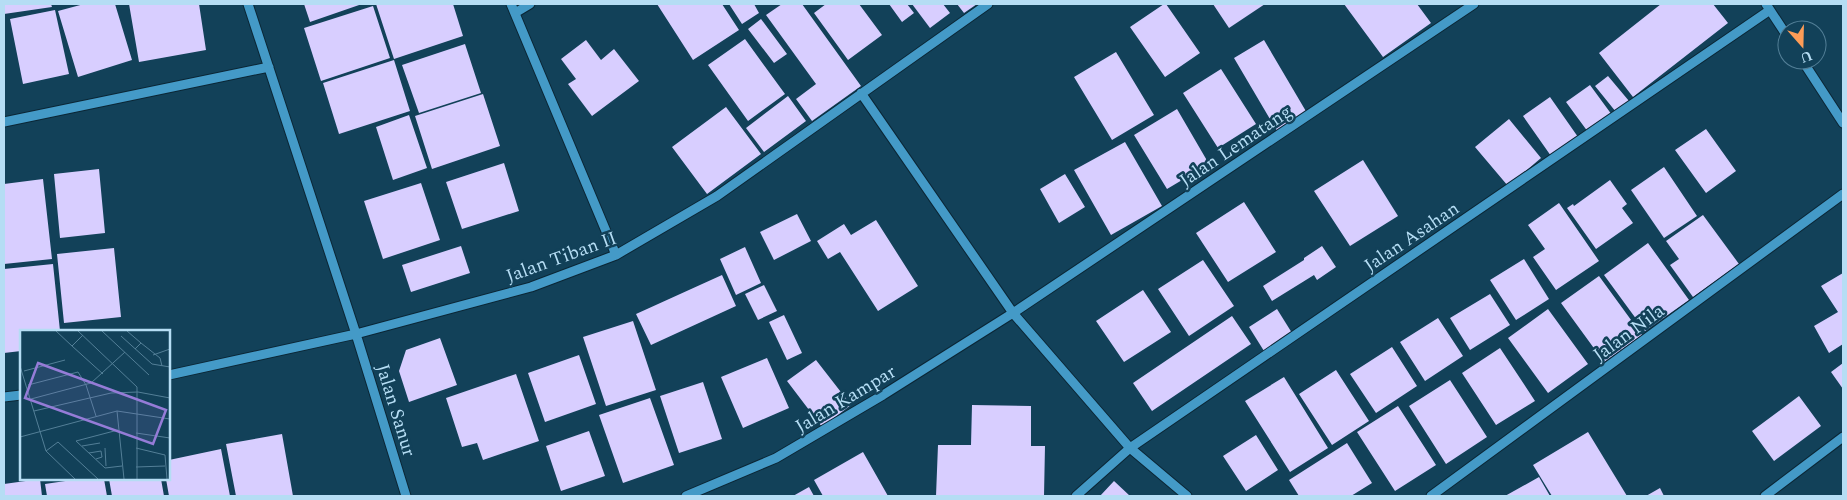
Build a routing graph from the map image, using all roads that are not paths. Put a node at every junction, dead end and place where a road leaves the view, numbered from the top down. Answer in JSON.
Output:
{"nodes":[{"id":1,"x":248,"y":4,"type":"edge"},
{"id":2,"x":511,"y":4,"type":"edge"},
{"id":3,"x":530,"y":4,"type":"edge"},
{"id":4,"x":988,"y":4,"type":"edge"},
{"id":5,"x":1474,"y":4,"type":"edge"},
{"id":6,"x":1768,"y":7,"type":"edge"},
{"id":7,"x":515,"y":13,"type":"junction"},
{"id":8,"x":1777,"y":21,"type":"edge"},
{"id":9,"x":269,"y":67,"type":"junction"},
{"id":10,"x":1809,"y":70,"type":"edge"},
{"id":11,"x":861,"y":93,"type":"junction"},
{"id":12,"x":4,"y":122,"type":"edge"},
{"id":13,"x":1843,"y":123,"type":"edge"},
{"id":14,"x":1843,"y":194,"type":"edge"},
{"id":15,"x":616,"y":255,"type":"junction"},
{"id":16,"x":1013,"y":313,"type":"junction"},
{"id":17,"x":356,"y":334,"type":"junction"},
{"id":18,"x":170,"y":375,"type":"edge"},
{"id":19,"x":20,"y":395,"type":"edge"},
{"id":20,"x":4,"y":397,"type":"edge"},
{"id":21,"x":1843,"y":437,"type":"edge"},
{"id":22,"x":1130,"y":448,"type":"junction"},
{"id":23,"x":406,"y":496,"type":"edge"},
{"id":24,"x":686,"y":496,"type":"edge"},
{"id":25,"x":1076,"y":496,"type":"edge"},
{"id":26,"x":1187,"y":496,"type":"edge"},
{"id":27,"x":1431,"y":496,"type":"edge"},
{"id":28,"x":1765,"y":496,"type":"edge"}],
"edges":[{"from":1,"to":9,"type":"street","name":"Jalan Sanur"},
{"from":2,"to":7,"type":"street"},
{"from":3,"to":7,"type":"street"},
{"from":4,"to":11,"type":"street","name":"Jalan Tiban II"},
{"from":5,"to":16,"type":"street","name":"Jalan Lematang"},
{"from":6,"to":8,"type":"street"},
{"from":6,"to":22,"type":"street","name":"Jalan Asahan"},
{"from":7,"to":15,"type":"street"},
{"from":9,"to":12,"type":"street"},
{"from":9,"to":17,"type":"street","name":"Jalan Sanur"},
{"from":10,"to":13,"type":"street"},
{"from":11,"to":15,"type":"street","name":"Jalan Tiban II"},
{"from":11,"to":16,"type":"street"},
{"from":14,"to":27,"type":"street","name":"Jalan Nila"},
{"from":15,"to":17,"type":"street","name":"Jalan Tiban II"},
{"from":16,"to":22,"type":"street"},
{"from":16,"to":24,"type":"street","name":"Jalan Kampar"},
{"from":17,"to":18,"type":"street","name":"Jalan Tiban II"},
{"from":17,"to":23,"type":"street","name":"Jalan Sanur"},
{"from":19,"to":20,"type":"street"},
{"from":21,"to":28,"type":"street"},
{"from":22,"to":25,"type":"street","name":"Jalan Asahan"},
{"from":22,"to":26,"type":"street"}]}
